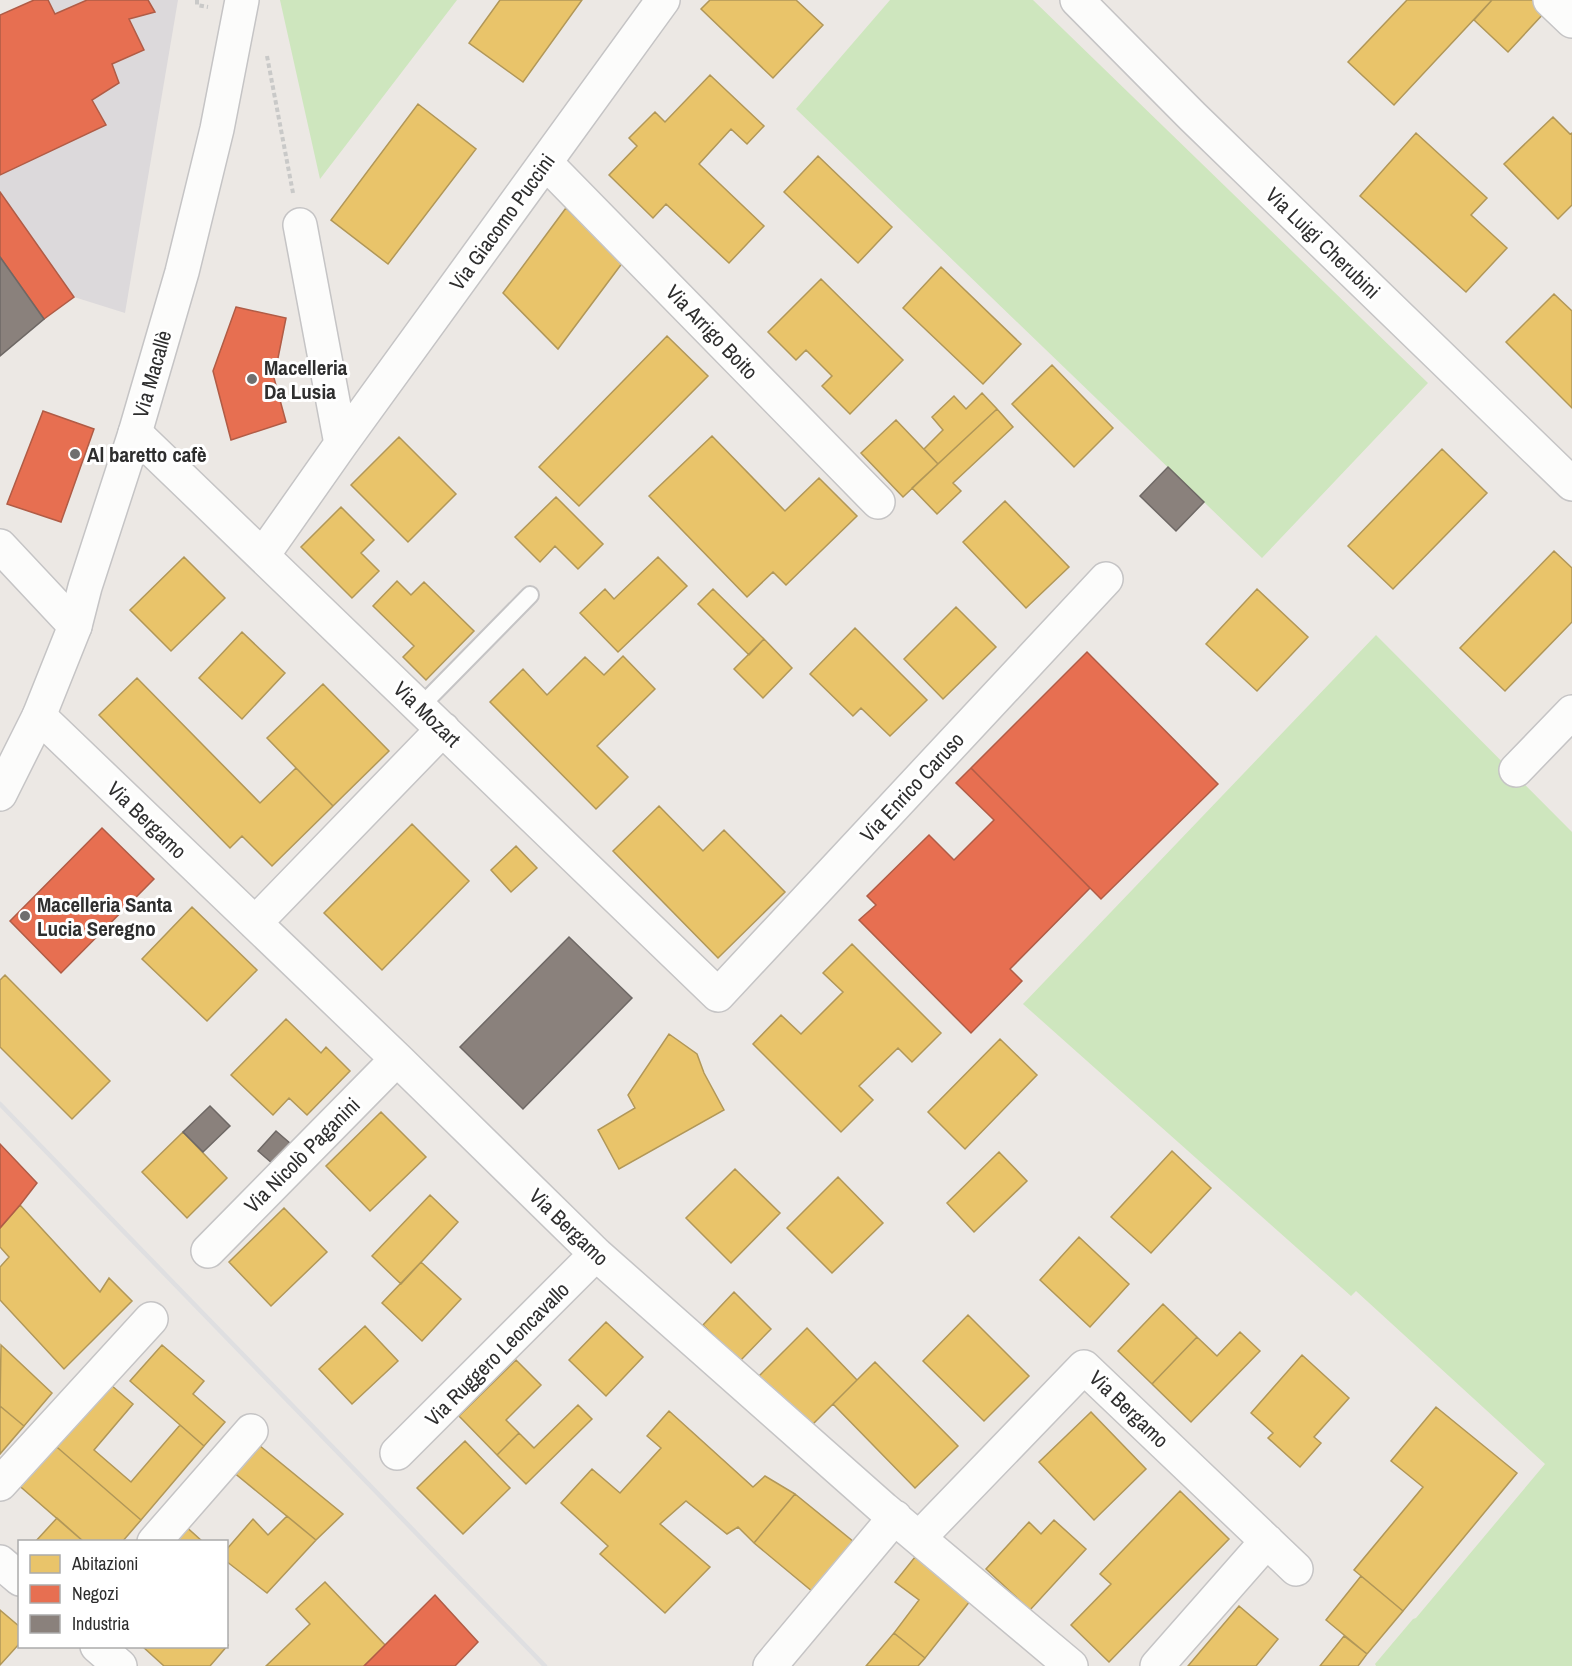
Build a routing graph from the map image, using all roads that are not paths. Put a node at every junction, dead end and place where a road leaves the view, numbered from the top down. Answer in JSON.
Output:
{"nodes":[{"id":1,"x":663,"y":0,"type":"edge"},
{"id":2,"x":1077,"y":0,"type":"edge"},
{"id":3,"x":1550,"y":0,"type":"edge"},
{"id":4,"x":240,"y":3,"type":"edge"},
{"id":5,"x":1572,"y":21,"type":"edge"},
{"id":6,"x":546,"y":163,"type":"junction"},
{"id":7,"x":300,"y":225,"type":"road end"},
{"id":8,"x":135,"y":433,"type":"junction"},
{"id":9,"x":341,"y":444,"type":"junction"},
{"id":10,"x":1572,"y":484,"type":"edge"},
{"id":11,"x":878,"y":502,"type":"dead end"},
{"id":12,"x":0,"y":546,"type":"edge"},
{"id":13,"x":263,"y":555,"type":"junction"},
{"id":14,"x":1106,"y":579,"type":"dead end"},
{"id":15,"x":530,"y":595,"type":"dead end"},
{"id":16,"x":75,"y":626,"type":"junction"},
{"id":17,"x":420,"y":707,"type":"junction"},
{"id":18,"x":1572,"y":712,"type":"edge"},
{"id":19,"x":39,"y":716,"type":"junction"},
{"id":20,"x":443,"y":729,"type":"junction"},
{"id":21,"x":1516,"y":770,"type":"dead end"},
{"id":22,"x":0,"y":794,"type":"edge"},
{"id":23,"x":255,"y":923,"type":"junction"},
{"id":24,"x":718,"y":995,"type":"joint"},
{"id":25,"x":397,"y":1059,"type":"junction"},
{"id":26,"x":208,"y":1251,"type":"dead end"},
{"id":27,"x":596,"y":1254,"type":"junction"},
{"id":28,"x":151,"y":1319,"type":"dead end"},
{"id":29,"x":251,"y":1431,"type":"dead end"},
{"id":30,"x":397,"y":1453,"type":"dead end"},
{"id":31,"x":0,"y":1484,"type":"edge"},
{"id":32,"x":895,"y":1517,"type":"junction"},
{"id":33,"x":920,"y":1537,"type":"junction"},
{"id":34,"x":156,"y":1540,"type":"edge"},
{"id":35,"x":1267,"y":1541,"type":"junction"},
{"id":36,"x":0,"y":1562,"type":"edge"},
{"id":37,"x":1296,"y":1569,"type":"dead end"},
{"id":38,"x":18,"y":1577,"type":"edge"},
{"id":39,"x":98,"y":1648,"type":"edge"},
{"id":40,"x":120,"y":1666,"type":"edge"},
{"id":41,"x":770,"y":1666,"type":"edge"},
{"id":42,"x":1071,"y":1666,"type":"edge"},
{"id":43,"x":1157,"y":1666,"type":"edge"}],
"edges":[{"from":1,"to":6,"type":"street","name":"Via Giacomo Puccini"},
{"from":2,"to":10,"type":"street","name":"Via Luigi Cherubini"},
{"from":3,"to":5,"type":"street"},
{"from":4,"to":8,"type":"street","name":"Via Macallè"},
{"from":6,"to":9,"type":"street","name":"Via Giacomo Puccini"},
{"from":6,"to":11,"type":"street","name":"Via Arrigo Boito"},
{"from":7,"to":9,"type":"street"},
{"from":8,"to":13,"type":"street","name":"Via Mozart"},
{"from":8,"to":16,"type":"street","name":"Via Macallè"},
{"from":9,"to":13,"type":"street","name":"Via Giacomo Puccini"},
{"from":12,"to":16,"type":"street"},
{"from":13,"to":17,"type":"street","name":"Via Mozart"},
{"from":14,"to":24,"type":"street","name":"Via Enrico Caruso"},
{"from":15,"to":17,"type":"lane"},
{"from":16,"to":19,"type":"street","name":"Via Macallè"},
{"from":17,"to":20,"type":"street","name":"Via Mozart"},
{"from":18,"to":21,"type":"street"},
{"from":19,"to":22,"type":"street","name":"Via Macallè"},
{"from":19,"to":23,"type":"street","name":"Via Bergamo"},
{"from":20,"to":23,"type":"street"},
{"from":20,"to":24,"type":"street","name":"Via Mozart"},
{"from":23,"to":25,"type":"street","name":"Via Bergamo"},
{"from":25,"to":26,"type":"street","name":"Via Nicolò Paganini"},
{"from":25,"to":27,"type":"street","name":"Via Bergamo"},
{"from":27,"to":30,"type":"street","name":"Via Ruggero Leoncavallo"},
{"from":27,"to":32,"type":"street","name":"Via Bergamo"},
{"from":28,"to":31,"type":"street"},
{"from":29,"to":34,"type":"street"},
{"from":32,"to":33,"type":"street","name":"Via Bergamo"},
{"from":32,"to":41,"type":"street"},
{"from":33,"to":35,"type":"street","name":"Via Bergamo"},
{"from":33,"to":42,"type":"street","name":"Via Bergamo"},
{"from":35,"to":37,"type":"street","name":"Via Bergamo"},
{"from":35,"to":43,"type":"street"},
{"from":36,"to":38,"type":"street"},
{"from":39,"to":40,"type":"street"}]}
